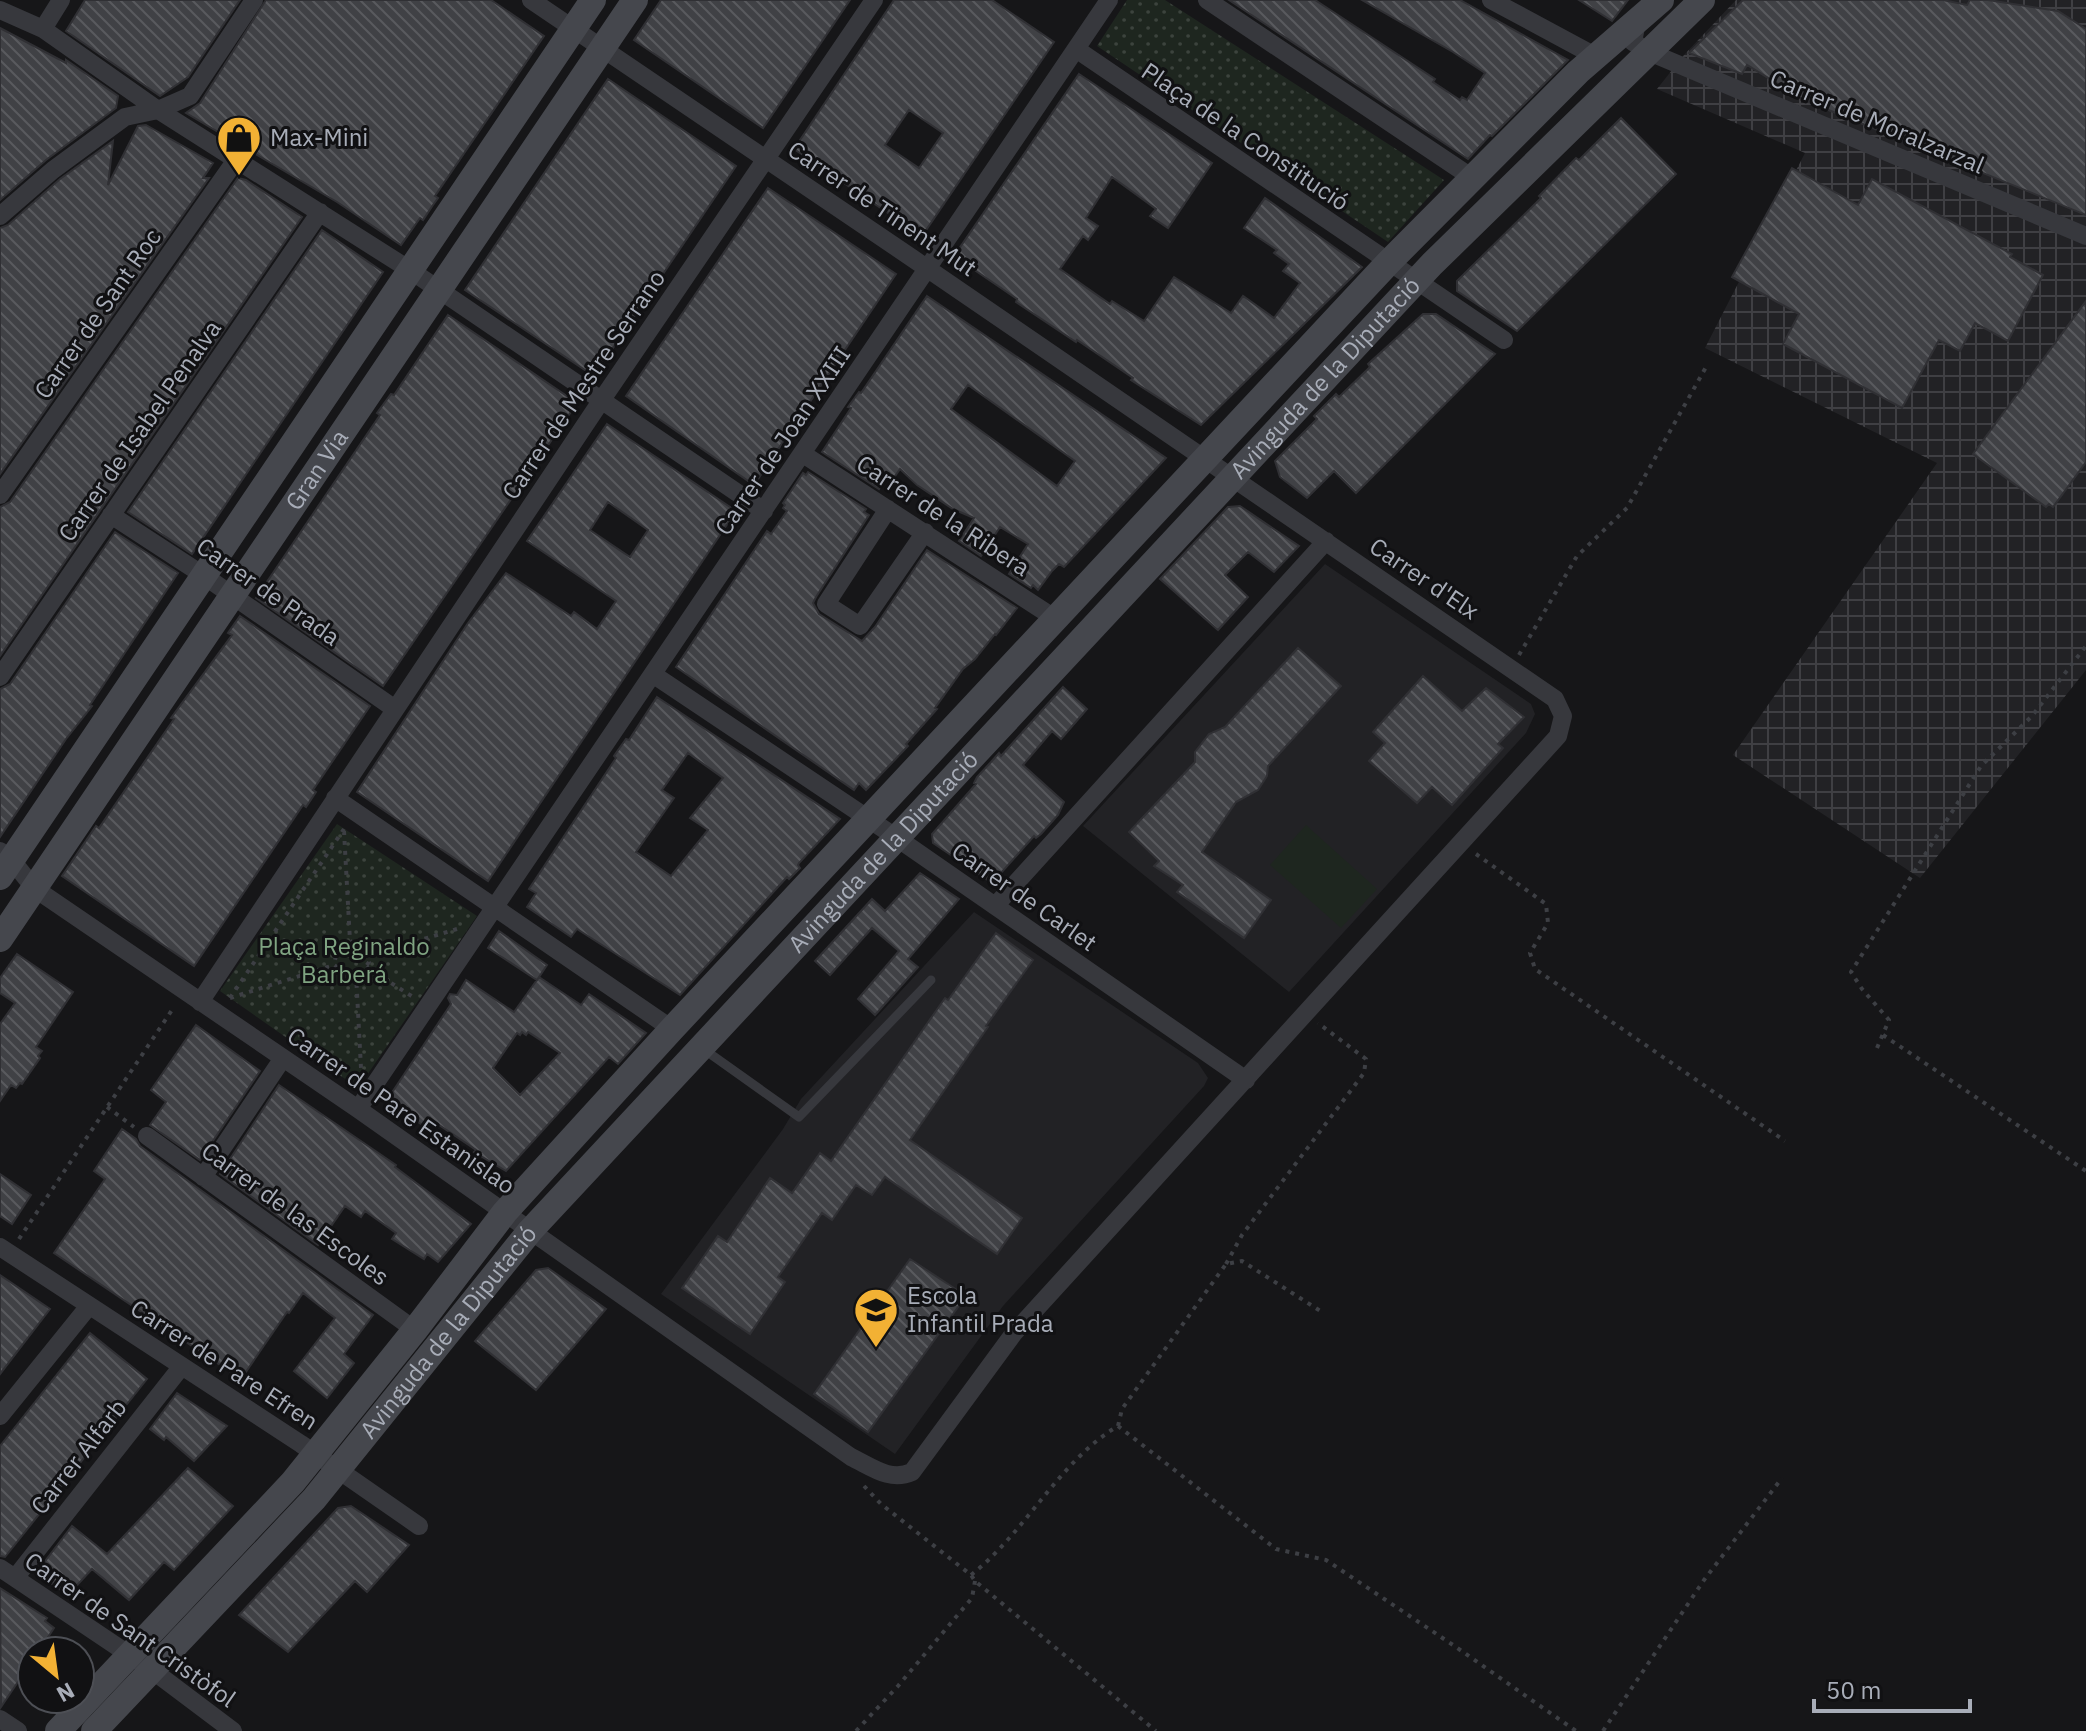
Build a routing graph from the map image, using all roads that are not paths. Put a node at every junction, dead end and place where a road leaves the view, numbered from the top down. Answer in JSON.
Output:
{"nodes":[{"id":1,"x":61,"y":0,"type":"edge"},
{"id":2,"x":254,"y":0,"type":"edge"},
{"id":3,"x":531,"y":0,"type":"edge"},
{"id":4,"x":593,"y":0,"type":"edge"},
{"id":5,"x":635,"y":0,"type":"edge"},
{"id":6,"x":874,"y":0,"type":"edge"},
{"id":7,"x":1109,"y":0,"type":"edge"},
{"id":8,"x":1207,"y":0,"type":"edge"},
{"id":9,"x":1491,"y":0,"type":"edge"},
{"id":10,"x":1702,"y":0,"type":"edge"},
{"id":11,"x":1646,"y":8,"type":"edge"},
{"id":12,"x":0,"y":10,"type":"edge"},
{"id":13,"x":43,"y":29,"type":"junction"},
{"id":14,"x":573,"y":29,"type":"junction"},
{"id":15,"x":601,"y":49,"type":"junction"},
{"id":16,"x":1076,"y":49,"type":"junction"},
{"id":17,"x":1649,"y":52,"type":"junction"},
{"id":18,"x":1595,"y":56,"type":"junction"},
{"id":19,"x":158,"y":110,"type":"junction"},
{"id":20,"x":766,"y":159,"type":"junction"},
{"id":21,"x":236,"y":160,"type":"junction"},
{"id":22,"x":1474,"y":179,"type":"junction"},
{"id":23,"x":320,"y":212,"type":"junction"},
{"id":24,"x":0,"y":216,"type":"edge"},
{"id":25,"x":2086,"y":236,"type":"edge"},
{"id":26,"x":1388,"y":263,"type":"junction"},
{"id":27,"x":928,"y":269,"type":"junction"},
{"id":28,"x":410,"y":270,"type":"junction"},
{"id":29,"x":1417,"y":281,"type":"junction"},
{"id":30,"x":439,"y":291,"type":"junction"},
{"id":31,"x":1504,"y":340,"type":"dead end"},
{"id":32,"x":601,"y":401,"type":"junction"},
{"id":33,"x":803,"y":454,"type":"junction"},
{"id":34,"x":1205,"y":459,"type":"junction"},
{"id":35,"x":1232,"y":478,"type":"junction"},
{"id":36,"x":0,"y":495,"type":"edge"},
{"id":37,"x":888,"y":509,"type":"junction"},
{"id":38,"x":764,"y":511,"type":"junction"},
{"id":39,"x":111,"y":515,"type":"junction"},
{"id":40,"x":925,"y":532,"type":"junction"},
{"id":41,"x":1326,"y":541,"type":"junction"},
{"id":42,"x":203,"y":575,"type":"junction"},
{"id":43,"x":233,"y":596,"type":"junction"},
{"id":44,"x":1056,"y":619,"type":"junction"},
{"id":45,"x":654,"y":675,"type":"junction"},
{"id":46,"x":0,"y":677,"type":"edge"},
{"id":47,"x":395,"y":709,"type":"junction"},
{"id":48,"x":335,"y":798,"type":"junction"},
{"id":49,"x":869,"y":820,"type":"junction"},
{"id":50,"x":897,"y":838,"type":"junction"},
{"id":51,"x":4,"y":862,"type":"edge"},
{"id":52,"x":34,"y":888,"type":"junction"},
{"id":53,"x":995,"y":906,"type":"junction"},
{"id":54,"x":495,"y":908,"type":"junction"},
{"id":55,"x":0,"y":939,"type":"edge"},
{"id":56,"x":931,"y":980,"type":"dead end"},
{"id":57,"x":192,"y":997,"type":"junction"},
{"id":58,"x":672,"y":1029,"type":"junction"},
{"id":59,"x":701,"y":1047,"type":"junction"},
{"id":60,"x":283,"y":1058,"type":"junction"},
{"id":61,"x":1246,"y":1080,"type":"junction"},
{"id":62,"x":358,"y":1109,"type":"junction"},
{"id":63,"x":147,"y":1136,"type":"road end"},
{"id":64,"x":203,"y":1177,"type":"junction"},
{"id":65,"x":505,"y":1212,"type":"junction"},
{"id":66,"x":530,"y":1231,"type":"junction"},
{"id":67,"x":5,"y":1250,"type":"edge"},
{"id":68,"x":89,"y":1306,"type":"junction"},
{"id":69,"x":415,"y":1330,"type":"junction"},
{"id":70,"x":182,"y":1366,"type":"junction"},
{"id":71,"x":0,"y":1416,"type":"edge"},
{"id":72,"x":315,"y":1454,"type":"junction"},
{"id":73,"x":337,"y":1471,"type":"junction"},
{"id":74,"x":419,"y":1526,"type":"dead end"},
{"id":75,"x":7,"y":1573,"type":"edge"},
{"id":76,"x":141,"y":1663,"type":"junction"},
{"id":77,"x":0,"y":1719,"type":"edge"},
{"id":78,"x":18,"y":1731,"type":"edge"},
{"id":79,"x":58,"y":1731,"type":"edge"},
{"id":80,"x":94,"y":1731,"type":"edge"},
{"id":81,"x":233,"y":1731,"type":"edge"}],
"edges":[{"from":1,"to":13,"type":"street"},
{"from":2,"to":19,"type":"street"},
{"from":3,"to":14,"type":"street","name":"Carrer de Tinent Mut"},
{"from":4,"to":14,"type":"street","name":"Gran Via"},
{"from":5,"to":15,"type":"street","name":"Gran Via"},
{"from":6,"to":20,"type":"street","name":"Carrer de Mestre Serrano"},
{"from":7,"to":16,"type":"street","name":"Carrer de Joan XXIII"},
{"from":8,"to":22,"type":"street"},
{"from":9,"to":18,"type":"street"},
{"from":10,"to":17,"type":"street","name":"Avinguda de la Diputació"},
{"from":11,"to":17,"type":"street"},
{"from":11,"to":18,"type":"street","name":"Avinguda de la Diputació"},
{"from":12,"to":13,"type":"street"},
{"from":13,"to":19,"type":"street"},
{"from":14,"to":15,"type":"street","name":"Carrer de Tinent Mut"},
{"from":14,"to":28,"type":"street","name":"Gran Via"},
{"from":15,"to":20,"type":"street","name":"Carrer de Tinent Mut"},
{"from":15,"to":30,"type":"street","name":"Gran Via"},
{"from":16,"to":26,"type":"street","name":"Plaça de la Constitució"},
{"from":16,"to":27,"type":"street","name":"Carrer de Joan XXIII"},
{"from":17,"to":25,"type":"street","name":"Carrer de Moralzarzal"},
{"from":17,"to":29,"type":"street","name":"Avinguda de la Diputació"},
{"from":18,"to":22,"type":"street","name":"Avinguda de la Diputació"},
{"from":19,"to":21,"type":"street"},
{"from":19,"to":24,"type":"street"},
{"from":20,"to":27,"type":"street","name":"Carrer de Tinent Mut"},
{"from":20,"to":32,"type":"street","name":"Carrer de Mestre Serrano"},
{"from":21,"to":23,"type":"street"},
{"from":21,"to":36,"type":"street","name":"Carrer de Sant Roc"},
{"from":22,"to":26,"type":"street","name":"Avinguda de la Diputació"},
{"from":23,"to":28,"type":"street"},
{"from":23,"to":39,"type":"street","name":"Carrer de Isabel Penalva"},
{"from":26,"to":29,"type":"street","name":"Plaça de la Constitució"},
{"from":26,"to":34,"type":"street","name":"Avinguda de la Diputació"},
{"from":27,"to":33,"type":"street","name":"Carrer de Joan XXIII"},
{"from":27,"to":34,"type":"street","name":"Carrer de Tinent Mut"},
{"from":28,"to":30,"type":"street"},
{"from":28,"to":42,"type":"street","name":"Gran Via"},
{"from":29,"to":31,"type":"street","name":"Plaça de la Constitució"},
{"from":29,"to":35,"type":"street","name":"Avinguda de la Diputació"},
{"from":30,"to":32,"type":"street"},
{"from":30,"to":43,"type":"street","name":"Gran Via"},
{"from":32,"to":38,"type":"street"},
{"from":32,"to":47,"type":"street","name":"Carrer de Mestre Serrano"},
{"from":33,"to":37,"type":"street","name":"Carrer de la Ribera"},
{"from":33,"to":38,"type":"street","name":"Carrer de Joan XXIII"},
{"from":34,"to":35,"type":"street","name":"Carrer de Tinent Mut"},
{"from":34,"to":44,"type":"street","name":"Avinguda de la Diputació"},
{"from":35,"to":41,"type":"street","name":"Carrer d'Elx"},
{"from":35,"to":50,"type":"street","name":"Avinguda de la Diputació"},
{"from":37,"to":40,"type":"street","name":"Carrer de la Ribera"},
{"from":37,"to":40,"type":"street"},
{"from":38,"to":45,"type":"street","name":"Carrer de Joan XXIII"},
{"from":39,"to":42,"type":"street","name":"Carrer de Prada"},
{"from":39,"to":46,"type":"street","name":"Carrer de Isabel Penalva"},
{"from":40,"to":44,"type":"street","name":"Carrer de la Ribera"},
{"from":41,"to":53,"type":"street"},
{"from":41,"to":61,"type":"street","name":"Carrer d'Elx"},
{"from":42,"to":43,"type":"street","name":"Carrer de Prada"},
{"from":42,"to":51,"type":"street","name":"Gran Via"},
{"from":43,"to":47,"type":"street","name":"Carrer de Prada"},
{"from":43,"to":52,"type":"street","name":"Gran Via"},
{"from":44,"to":49,"type":"street","name":"Avinguda de la Diputació"},
{"from":45,"to":49,"type":"street","name":"Carrer de Carlet"},
{"from":45,"to":54,"type":"street","name":"Carrer de Joan XXIII"},
{"from":47,"to":48,"type":"street","name":"Carrer de Mestre Serrano"},
{"from":48,"to":54,"type":"street"},
{"from":48,"to":57,"type":"street"},
{"from":49,"to":50,"type":"street","name":"Carrer de Carlet"},
{"from":49,"to":58,"type":"street","name":"Avinguda de la Diputació"},
{"from":50,"to":53,"type":"street","name":"Carrer de Carlet"},
{"from":50,"to":59,"type":"street","name":"Avinguda de la Diputació"},
{"from":51,"to":52,"type":"street","name":"Carrer de Pare Estanislao"},
{"from":52,"to":55,"type":"street","name":"Gran Via"},
{"from":52,"to":57,"type":"street","name":"Carrer de Pare Estanislao"},
{"from":53,"to":61,"type":"street","name":"Carrer de Carlet"},
{"from":54,"to":58,"type":"street"},
{"from":54,"to":62,"type":"street"},
{"from":56,"to":59,"type":"lane"},
{"from":57,"to":60,"type":"street","name":"Carrer de Pare Estanislao"},
{"from":58,"to":65,"type":"street","name":"Avinguda de la Diputació"},
{"from":59,"to":66,"type":"street","name":"Avinguda de la Diputació"},
{"from":60,"to":62,"type":"street","name":"Carrer de Pare Estanislao"},
{"from":60,"to":64,"type":"street"},
{"from":61,"to":66,"type":"street","name":"Carrer de Pare Estanislao"},
{"from":62,"to":65,"type":"street","name":"Carrer de Pare Estanislao"},
{"from":63,"to":64,"type":"street","name":"Carrer de las Escoles"},
{"from":64,"to":69,"type":"street","name":"Carrer de las Escoles"},
{"from":65,"to":66,"type":"street","name":"Carrer de Pare Estanislao"},
{"from":65,"to":69,"type":"street","name":"Avinguda de la Diputació"},
{"from":66,"to":73,"type":"street","name":"Avinguda de la Diputació"},
{"from":67,"to":68,"type":"street","name":"Carrer de Pare Efren"},
{"from":68,"to":70,"type":"street","name":"Carrer de Pare Efren"},
{"from":68,"to":71,"type":"street"},
{"from":69,"to":72,"type":"street","name":"Avinguda de la Diputació"},
{"from":70,"to":72,"type":"street","name":"Carrer de Pare Efren"},
{"from":70,"to":75,"type":"street","name":"Carrer Alfarb"},
{"from":72,"to":73,"type":"street","name":"Carrer de Pare Efren"},
{"from":72,"to":76,"type":"street","name":"Avinguda de la Diputació"},
{"from":73,"to":74,"type":"street","name":"Carrer de Pare Efren"},
{"from":73,"to":76,"type":"street","name":"Avinguda de la Diputació"},
{"from":75,"to":76,"type":"street","name":"Carrer de Sant Cristòfol"},
{"from":76,"to":79,"type":"street","name":"Avinguda de la Diputació"},
{"from":76,"to":80,"type":"street","name":"Avinguda de la Diputació"},
{"from":76,"to":81,"type":"street","name":"Carrer de Sant Cristòfol"},
{"from":77,"to":78,"type":"street"}]}
